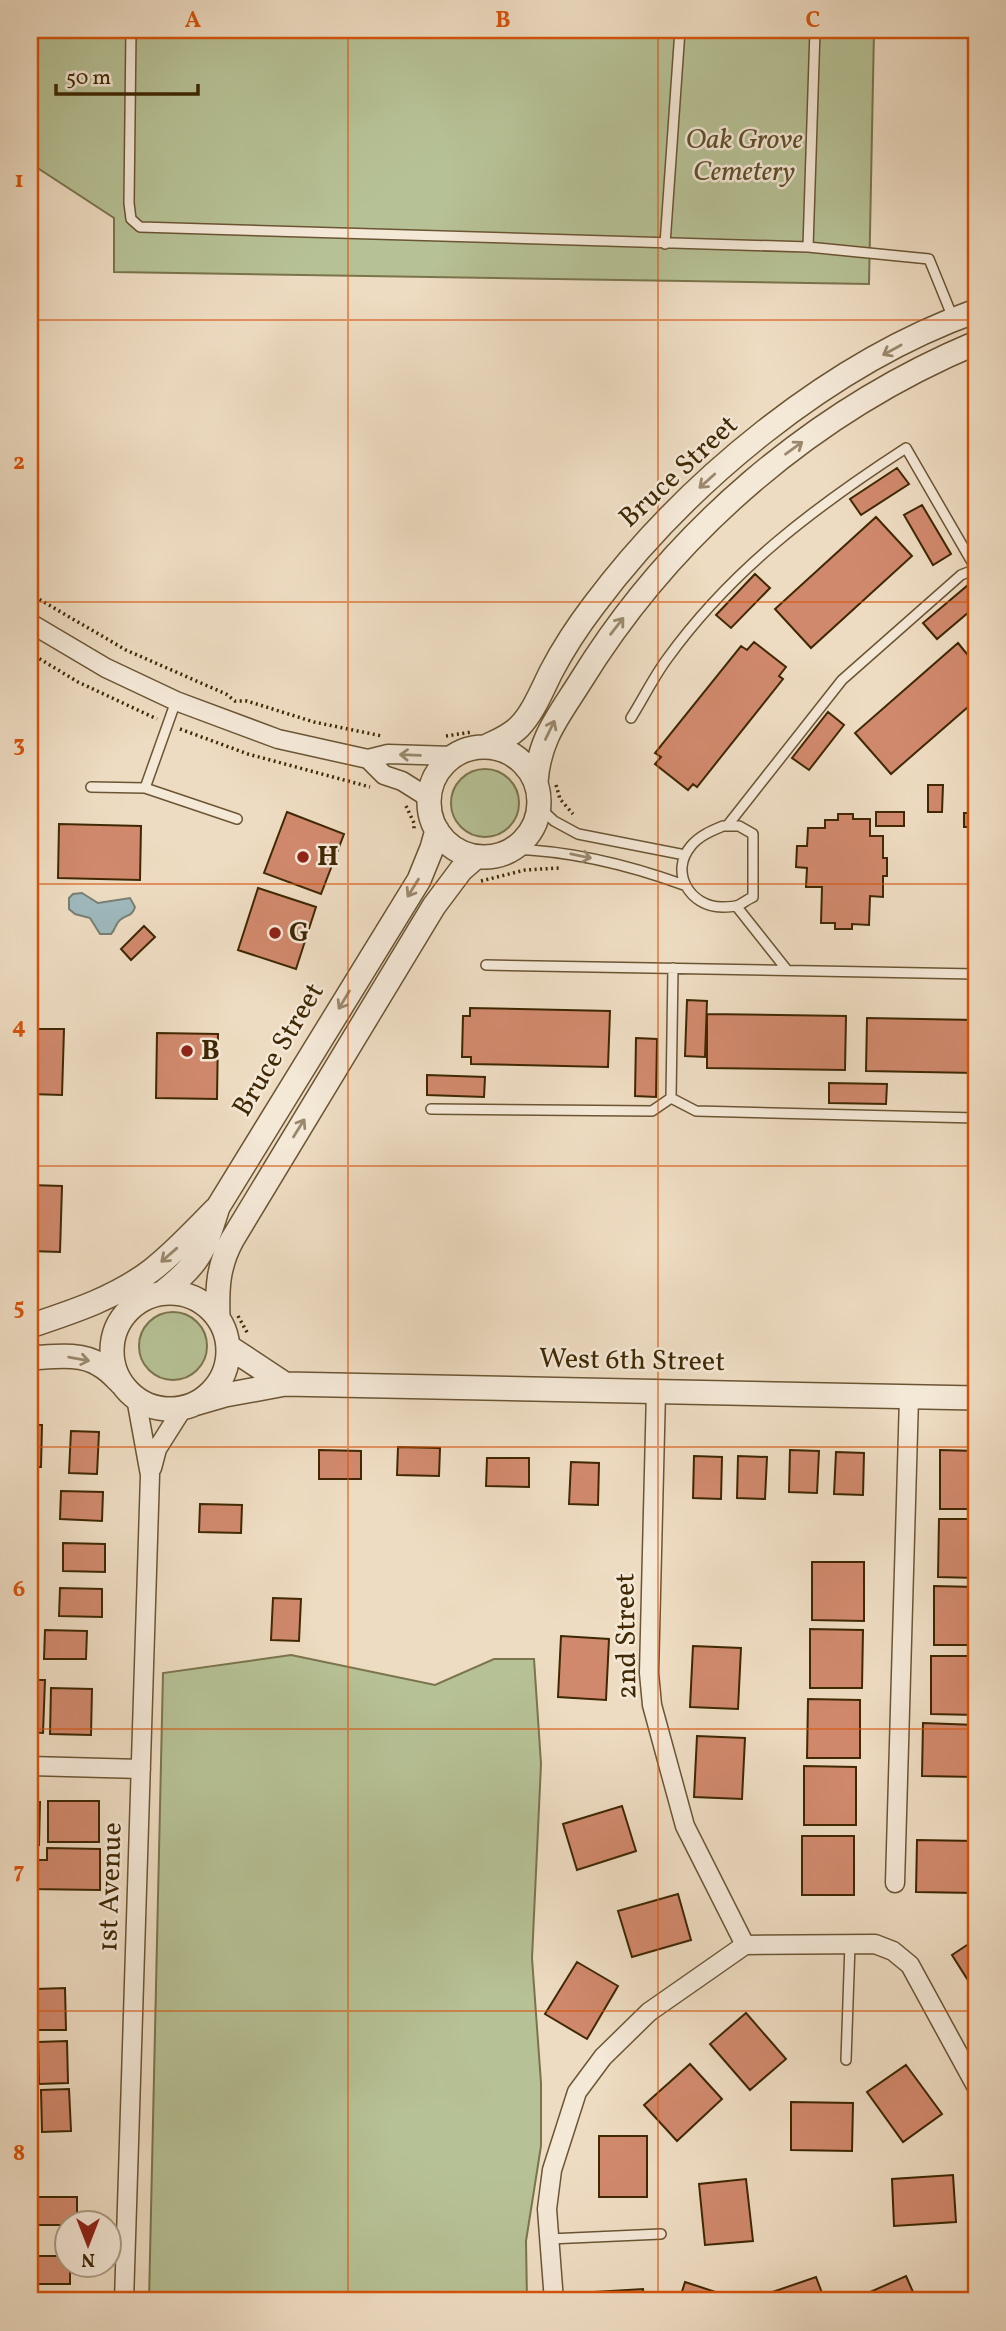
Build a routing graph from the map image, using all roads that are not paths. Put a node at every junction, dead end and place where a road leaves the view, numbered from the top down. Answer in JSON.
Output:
{"nodes":[{"id":1,"x":131,"y":30,"type":"edge"},
{"id":2,"x":680,"y":30,"type":"edge"},
{"id":3,"x":815,"y":30,"type":"edge"},
{"id":4,"x":665,"y":244,"type":"junction"},
{"id":5,"x":808,"y":247,"type":"junction"},
{"id":6,"x":976,"y":311,"type":"edge"},
{"id":7,"x":953,"y":320,"type":"junction"},
{"id":8,"x":976,"y":325,"type":"edge"},
{"id":9,"x":976,"y":343,"type":"edge"},
{"id":10,"x":883,"y":388,"type":"junction"},
{"id":11,"x":976,"y":569,"type":"edge"},
{"id":12,"x":30,"y":623,"type":"edge"},
{"id":13,"x":176,"y":701,"type":"junction"},
{"id":14,"x":631,"y":718,"type":"dead end"},
{"id":15,"x":481,"y":739,"type":"junction"},
{"id":16,"x":453,"y":756,"type":"junction"},
{"id":17,"x":368,"y":759,"type":"junction"},
{"id":18,"x":546,"y":780,"type":"junction"},
{"id":19,"x":91,"y":787,"type":"dead end"},
{"id":20,"x":145,"y":788,"type":"junction"},
{"id":21,"x":429,"y":798,"type":"junction"},
{"id":22,"x":539,"y":807,"type":"junction"},
{"id":23,"x":237,"y":819,"type":"dead end"},
{"id":24,"x":727,"y":826,"type":"junction"},
{"id":25,"x":425,"y":832,"type":"junction"},
{"id":26,"x":513,"y":849,"type":"junction"},
{"id":27,"x":685,"y":855,"type":"junction"},
{"id":28,"x":476,"y":857,"type":"junction"},
{"id":29,"x":684,"y":885,"type":"junction"},
{"id":30,"x":737,"y":906,"type":"junction"},
{"id":31,"x":486,"y":965,"type":"dead end"},
{"id":32,"x":673,"y":968,"type":"junction"},
{"id":33,"x":787,"y":970,"type":"junction"},
{"id":34,"x":976,"y":974,"type":"edge"},
{"id":35,"x":671,"y":1098,"type":"junction"},
{"id":36,"x":431,"y":1108,"type":"dead end"},
{"id":37,"x":976,"y":1118,"type":"edge"},
{"id":38,"x":218,"y":1207,"type":"junction"},
{"id":39,"x":162,"y":1293,"type":"junction"},
{"id":40,"x":137,"y":1303,"type":"junction"},
{"id":41,"x":227,"y":1311,"type":"junction"},
{"id":42,"x":32,"y":1326,"type":"edge"},
{"id":43,"x":238,"y":1341,"type":"junction"},
{"id":44,"x":30,"y":1358,"type":"edge"},
{"id":45,"x":285,"y":1384,"type":"junction"},
{"id":46,"x":129,"y":1390,"type":"junction"},
{"id":47,"x":656,"y":1391,"type":"junction"},
{"id":48,"x":909,"y":1397,"type":"junction"},
{"id":49,"x":976,"y":1398,"type":"edge"},
{"id":50,"x":189,"y":1406,"type":"junction"},
{"id":51,"x":150,"y":1475,"type":"junction"},
{"id":52,"x":30,"y":1766,"type":"edge"},
{"id":53,"x":141,"y":1769,"type":"junction"},
{"id":54,"x":895,"y":1883,"type":"dead end"},
{"id":55,"x":850,"y":1944,"type":"junction"},
{"id":56,"x":745,"y":1945,"type":"junction"},
{"id":57,"x":846,"y":2060,"type":"dead end"},
{"id":58,"x":976,"y":2086,"type":"edge"},
{"id":59,"x":661,"y":2234,"type":"dead end"},
{"id":60,"x":549,"y":2239,"type":"junction"},
{"id":61,"x":124,"y":2301,"type":"edge"},
{"id":62,"x":554,"y":2301,"type":"edge"}],
"edges":[{"from":1,"to":4,"type":"lane"},
{"from":2,"to":4,"type":"lane"},
{"from":3,"to":5,"type":"lane"},
{"from":4,"to":5,"type":"lane"},
{"from":5,"to":7,"type":"lane"},
{"from":6,"to":7,"type":"street","name":"Bruce Street"},
{"from":7,"to":8,"type":"street"},
{"from":7,"to":10,"type":"street"},
{"from":7,"to":15,"type":"street","name":"Bruce Street","one_way":true},
{"from":9,"to":10,"type":"street","name":"Bruce Street"},
{"from":18,"to":10,"type":"street","name":"Bruce Street","one_way":true},
{"from":11,"to":14,"type":"lane"},
{"from":11,"to":24,"type":"lane"},
{"from":12,"to":13,"type":"street"},
{"from":13,"to":17,"type":"street"},
{"from":13,"to":20,"type":"lane"},
{"from":15,"to":16,"type":"street"},
{"from":15,"to":18,"type":"street"},
{"from":16,"to":17,"type":"street","one_way":true},
{"from":16,"to":21,"type":"street"},
{"from":17,"to":21,"type":"street"},
{"from":18,"to":22,"type":"street"},
{"from":19,"to":20,"type":"lane"},
{"from":20,"to":23,"type":"lane"},
{"from":21,"to":25,"type":"street"},
{"from":22,"to":26,"type":"street"},
{"from":22,"to":27,"type":"lane"},
{"from":24,"to":27,"type":"lane"},
{"from":24,"to":30,"type":"lane"},
{"from":25,"to":28,"type":"street"},
{"from":25,"to":38,"type":"street","name":"Bruce Street","one_way":true},
{"from":26,"to":28,"type":"street"},
{"from":26,"to":29,"type":"lane","one_way":true},
{"from":27,"to":29,"type":"lane"},
{"from":41,"to":28,"type":"street","name":"Bruce Street","one_way":true},
{"from":29,"to":30,"type":"lane"},
{"from":30,"to":33,"type":"lane"},
{"from":31,"to":32,"type":"lane"},
{"from":32,"to":33,"type":"lane"},
{"from":32,"to":35,"type":"lane"},
{"from":33,"to":34,"type":"lane"},
{"from":35,"to":36,"type":"lane"},
{"from":35,"to":37,"type":"lane"},
{"from":38,"to":39,"type":"street","name":"Bruce Street"},
{"from":38,"to":42,"type":"street","one_way":true},
{"from":39,"to":40,"type":"street"},
{"from":39,"to":41,"type":"street"},
{"from":40,"to":42,"type":"street"},
{"from":40,"to":46,"type":"street"},
{"from":41,"to":43,"type":"street"},
{"from":43,"to":45,"type":"street"},
{"from":43,"to":50,"type":"street"},
{"from":44,"to":46,"type":"street","one_way":true},
{"from":45,"to":47,"type":"street","name":"West 6th Street"},
{"from":45,"to":50,"type":"street","name":"West 6th Street"},
{"from":46,"to":50,"type":"street"},
{"from":46,"to":51,"type":"street","name":"1st Avenue"},
{"from":47,"to":48,"type":"street","name":"West 6th Street"},
{"from":47,"to":56,"type":"street","name":"2nd Street"},
{"from":48,"to":49,"type":"street","name":"West 6th Street"},
{"from":48,"to":54,"type":"street"},
{"from":50,"to":51,"type":"street","name":"1st Avenue"},
{"from":51,"to":53,"type":"street","name":"1st Avenue"},
{"from":52,"to":53,"type":"street"},
{"from":53,"to":61,"type":"street","name":"1st Avenue"},
{"from":55,"to":56,"type":"street"},
{"from":55,"to":57,"type":"lane"},
{"from":55,"to":58,"type":"street"},
{"from":56,"to":60,"type":"street"},
{"from":59,"to":60,"type":"lane"},
{"from":60,"to":62,"type":"street"}]}
